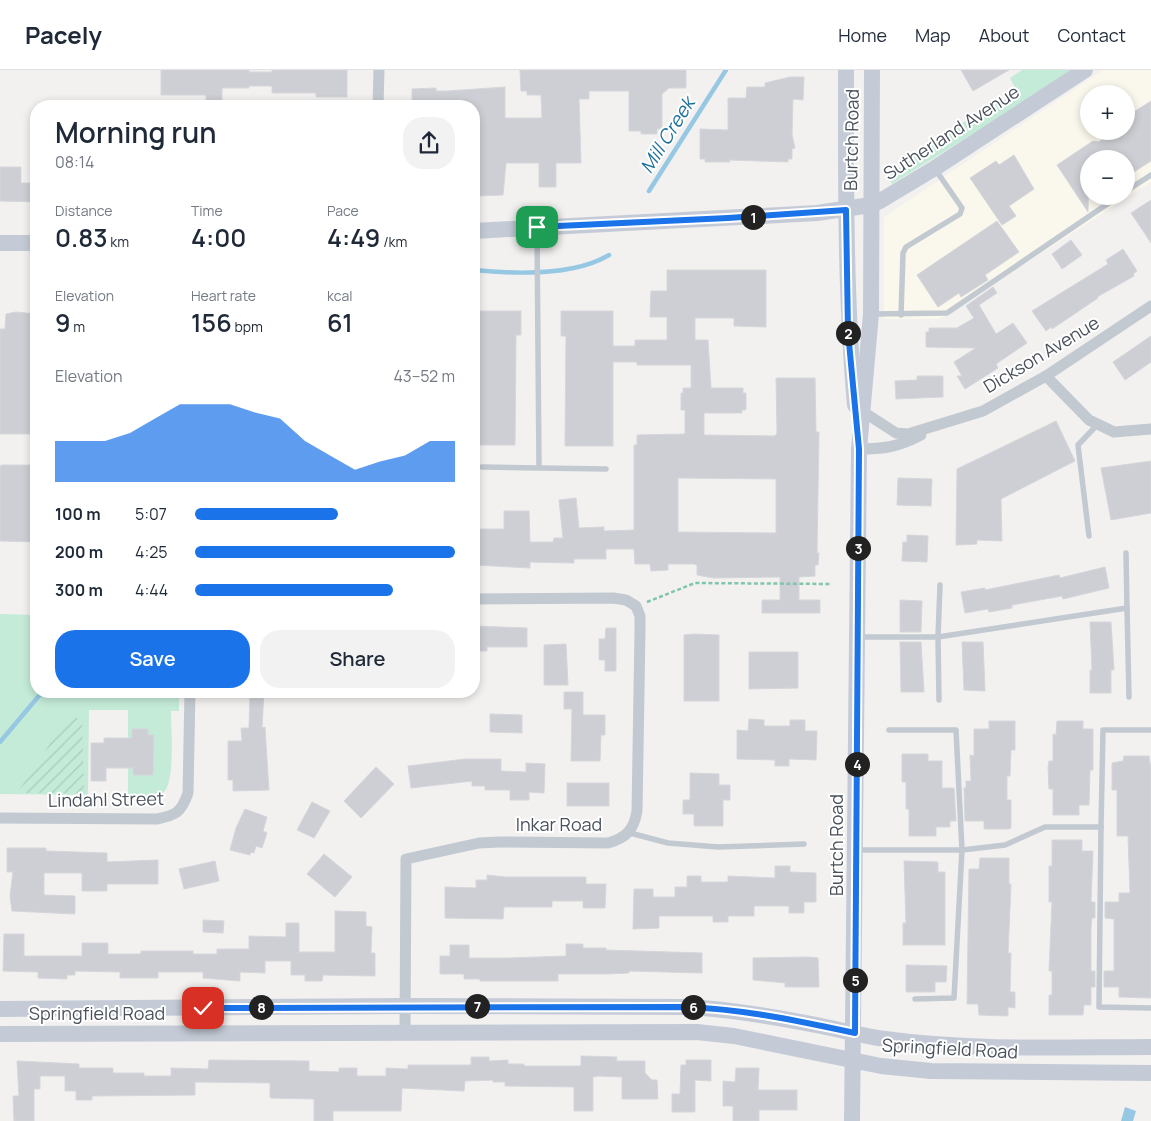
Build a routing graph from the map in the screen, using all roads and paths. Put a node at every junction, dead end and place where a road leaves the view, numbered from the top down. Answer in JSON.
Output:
{"nodes":[{"id":1,"x":379,"y":70,"type":"edge"},
{"id":2,"x":846,"y":70,"type":"edge"},
{"id":3,"x":872,"y":70,"type":"edge"},
{"id":4,"x":1084,"y":70,"type":"edge"},
{"id":5,"x":378,"y":100,"type":"edge"},
{"id":6,"x":935,"y":168,"type":"junction"},
{"id":7,"x":1151,"y":175,"type":"edge"},
{"id":8,"x":1135,"y":185,"type":"edge"},
{"id":9,"x":871,"y":205,"type":"junction"},
{"id":10,"x":1106,"y":205,"type":"edge"},
{"id":11,"x":846,"y":210,"type":"junction"},
{"id":12,"x":537,"y":227,"type":"junction"},
{"id":13,"x":480,"y":231,"type":"edge"},
{"id":14,"x":0,"y":243,"type":"edge"},
{"id":15,"x":30,"y":243,"type":"edge"},
{"id":16,"x":1151,"y":306,"type":"edge"},
{"id":17,"x":871,"y":314,"type":"junction"},
{"id":18,"x":901,"y":315,"type":"junction"},
{"id":19,"x":1046,"y":376,"type":"junction"},
{"id":20,"x":862,"y":412,"type":"junction"},
{"id":21,"x":945,"y":423,"type":"junction"},
{"id":22,"x":1098,"y":424,"type":"junction"},
{"id":23,"x":1151,"y":429,"type":"edge"},
{"id":24,"x":859,"y":449,"type":"junction"},
{"id":25,"x":482,"y":468,"type":"dead end"},
{"id":26,"x":539,"y":468,"type":"junction"},
{"id":27,"x":606,"y":469,"type":"dead end"},
{"id":28,"x":1089,"y":536,"type":"dead end"},
{"id":29,"x":1126,"y":553,"type":"dead end"},
{"id":30,"x":832,"y":584,"type":"dead end"},
{"id":31,"x":940,"y":585,"type":"dead end"},
{"id":32,"x":480,"y":599,"type":"edge"},
{"id":33,"x":636,"y":606,"type":"junction"},
{"id":34,"x":1127,"y":608,"type":"junction"},
{"id":35,"x":857,"y":637,"type":"junction"},
{"id":36,"x":938,"y":637,"type":"junction"},
{"id":37,"x":1129,"y":697,"type":"dead end"},
{"id":38,"x":190,"y":698,"type":"edge"},
{"id":39,"x":939,"y":700,"type":"dead end"},
{"id":40,"x":889,"y":730,"type":"dead end"},
{"id":41,"x":1151,"y":730,"type":"edge"},
{"id":42,"x":0,"y":818,"type":"edge"},
{"id":43,"x":1100,"y":827,"type":"junction"},
{"id":44,"x":630,"y":833,"type":"junction"},
{"id":45,"x":804,"y":844,"type":"dead end"},
{"id":46,"x":856,"y":850,"type":"junction"},
{"id":47,"x":962,"y":850,"type":"junction"},
{"id":48,"x":914,"y":998,"type":"dead end"},
{"id":49,"x":406,"y":1006,"type":"junction"},
{"id":50,"x":1151,"y":1008,"type":"edge"},
{"id":51,"x":0,"y":1009,"type":"edge"},
{"id":52,"x":405,"y":1032,"type":"junction"},
{"id":53,"x":855,"y":1033,"type":"junction"},
{"id":54,"x":0,"y":1034,"type":"edge"},
{"id":55,"x":1151,"y":1047,"type":"edge"},
{"id":56,"x":854,"y":1060,"type":"junction"},
{"id":57,"x":1151,"y":1073,"type":"edge"},
{"id":58,"x":852,"y":1121,"type":"edge"}],
"edges":[{"from":1,"to":5,"type":"street"},
{"from":2,"to":11,"type":"main road","name":"Burtch Road"},
{"from":3,"to":9,"type":"main road","name":"Burtch Road"},
{"from":4,"to":6,"type":"main road","name":"Sutherland Avenue"},
{"from":6,"to":9,"type":"main road","name":"Sutherland Avenue"},
{"from":6,"to":18,"type":"lane"},
{"from":7,"to":8,"type":"lane"},
{"from":9,"to":11,"type":"main road","name":"Sutherland Avenue"},
{"from":9,"to":17,"type":"main road","name":"Burtch Road"},
{"from":10,"to":18,"type":"lane"},
{"from":11,"to":12,"type":"main road","name":"Sutherland Avenue"},
{"from":11,"to":24,"type":"main road","name":"Burtch Road"},
{"from":12,"to":13,"type":"main road","name":"Sutherland Avenue"},
{"from":12,"to":26,"type":"lane"},
{"from":14,"to":15,"type":"main road"},
{"from":16,"to":19,"type":"street","name":"Dickson Avenue"},
{"from":17,"to":18,"type":"lane"},
{"from":17,"to":20,"type":"main road","name":"Burtch Road"},
{"from":19,"to":21,"type":"street","name":"Dickson Avenue"},
{"from":19,"to":22,"type":"street"},
{"from":20,"to":21,"type":"street","name":"Dickson Avenue"},
{"from":20,"to":24,"type":"main road","name":"Burtch Road"},
{"from":21,"to":24,"type":"street","name":"Dickson Avenue"},
{"from":22,"to":23,"type":"street"},
{"from":22,"to":28,"type":"lane"},
{"from":24,"to":35,"type":"main road","name":"Burtch Road"},
{"from":25,"to":26,"type":"lane"},
{"from":26,"to":27,"type":"lane"},
{"from":29,"to":34,"type":"lane"},
{"from":30,"to":33,"type":"path"},
{"from":31,"to":36,"type":"lane"},
{"from":32,"to":33,"type":"street"},
{"from":33,"to":44,"type":"street"},
{"from":34,"to":36,"type":"lane"},
{"from":34,"to":37,"type":"lane"},
{"from":35,"to":36,"type":"lane"},
{"from":35,"to":46,"type":"main road","name":"Burtch Road"},
{"from":36,"to":39,"type":"lane"},
{"from":38,"to":42,"type":"street","name":"Lindahl Street"},
{"from":40,"to":47,"type":"lane"},
{"from":41,"to":43,"type":"lane"},
{"from":43,"to":47,"type":"lane"},
{"from":43,"to":50,"type":"lane"},
{"from":44,"to":45,"type":"lane"},
{"from":44,"to":49,"type":"street","name":"Inkar Road"},
{"from":46,"to":47,"type":"lane"},
{"from":46,"to":53,"type":"main road","name":"Burtch Road"},
{"from":47,"to":48,"type":"lane"},
{"from":49,"to":51,"type":"main road","name":"Springfield Road"},
{"from":49,"to":52,"type":"street","name":"Inkar Road"},
{"from":49,"to":53,"type":"main road","name":"Springfield Road"},
{"from":52,"to":54,"type":"main road","name":"Springfield Road"},
{"from":52,"to":56,"type":"main road","name":"Springfield Road"},
{"from":53,"to":55,"type":"main road","name":"Springfield Road"},
{"from":53,"to":56,"type":"main road","name":"Burtch Road"},
{"from":56,"to":57,"type":"main road","name":"Springfield Road"},
{"from":56,"to":58,"type":"main road","name":"Burtch Road"}]}
